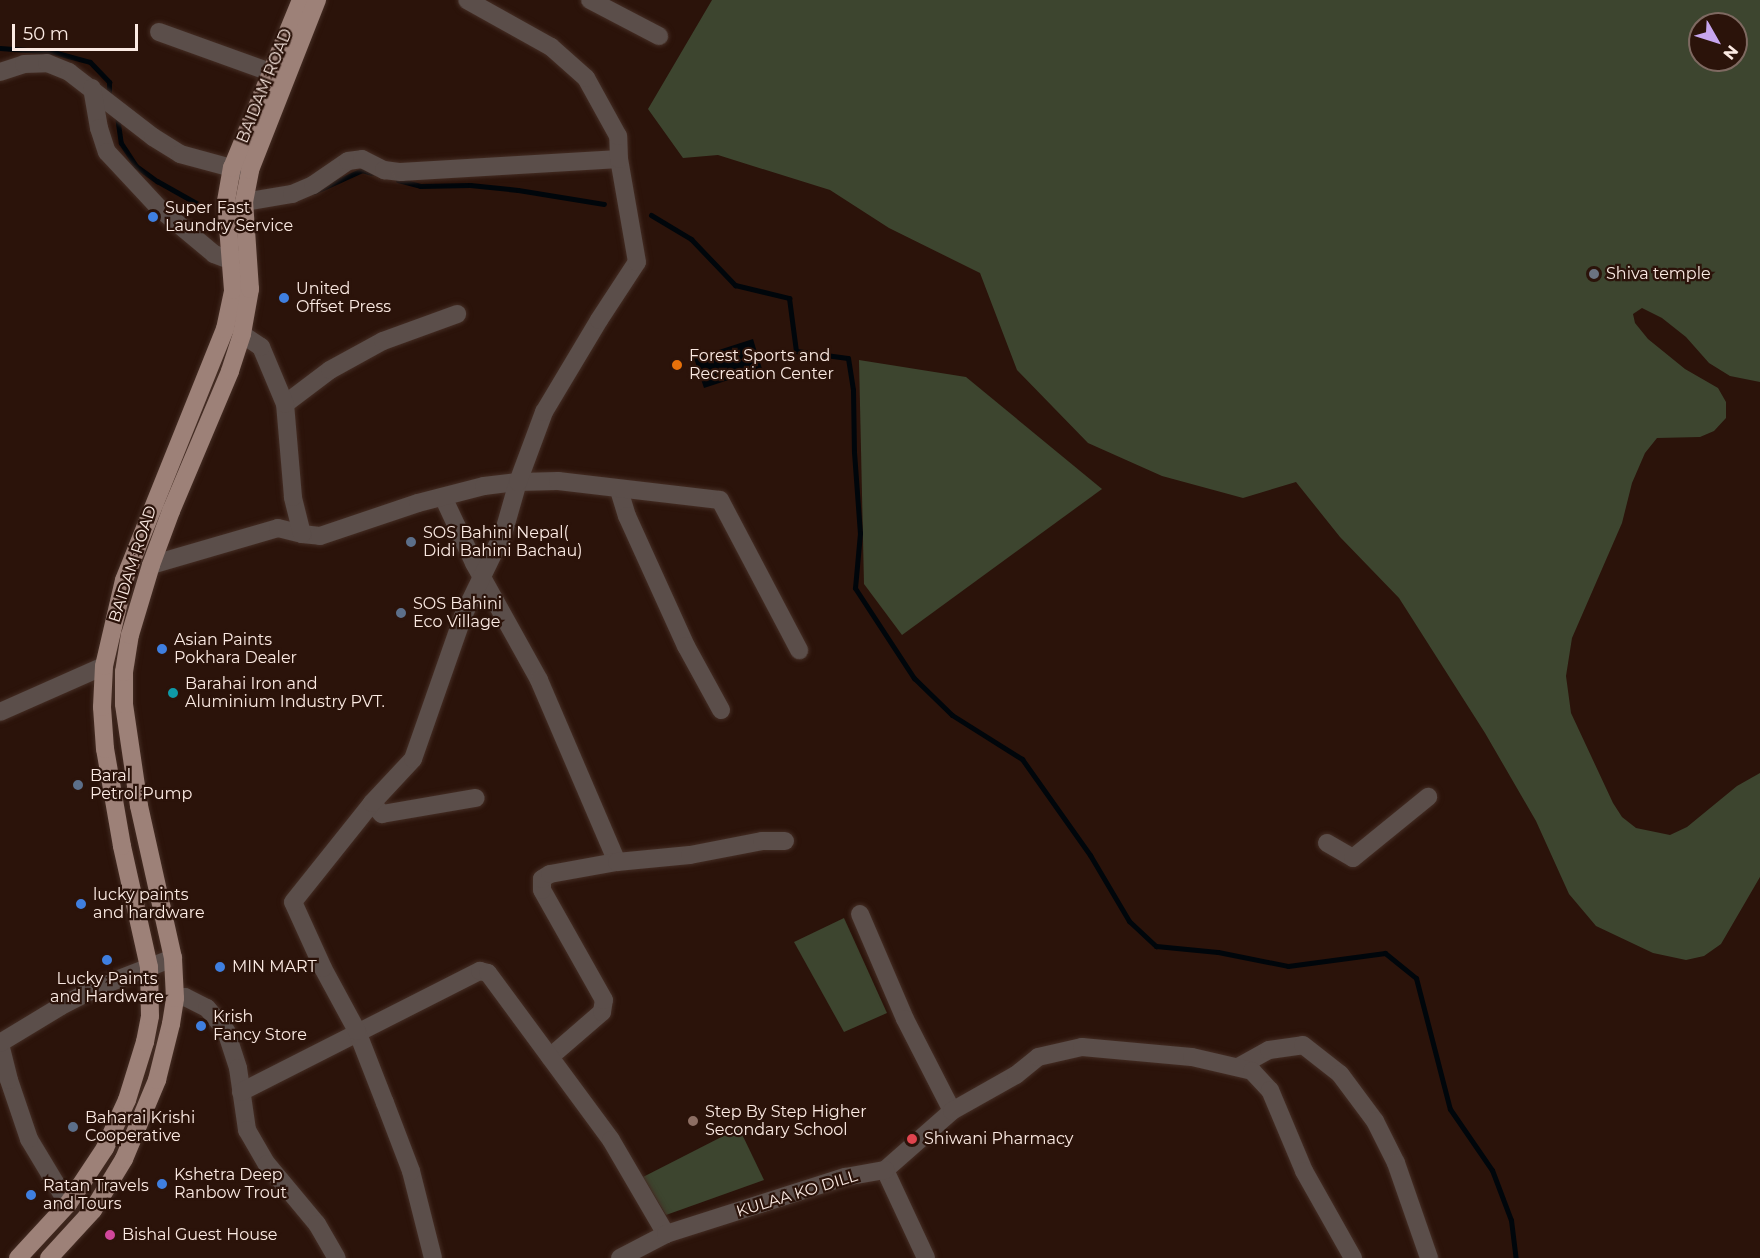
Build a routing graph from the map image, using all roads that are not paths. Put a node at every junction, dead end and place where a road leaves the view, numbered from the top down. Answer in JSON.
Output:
{"nodes":[{"id":1,"x":301,"y":0,"type":"edge"},
{"id":2,"x":317,"y":0,"type":"edge"},
{"id":3,"x":467,"y":0,"type":"edge"},
{"id":4,"x":590,"y":0,"type":"edge"},
{"id":5,"x":159,"y":32,"type":"dead end"},
{"id":6,"x":658,"y":36,"type":"dead end"},
{"id":7,"x":0,"y":72,"type":"edge"},
{"id":8,"x":270,"y":72,"type":"junction"},
{"id":9,"x":92,"y":88,"type":"junction"},
{"id":10,"x":619,"y":159,"type":"junction"},
{"id":11,"x":241,"y":169,"type":"junction"},
{"id":12,"x":244,"y":202,"type":"junction"},
{"id":13,"x":230,"y":260,"type":"junction"},
{"id":14,"x":457,"y":314,"type":"dead end"},
{"id":15,"x":242,"y":334,"type":"junction"},
{"id":16,"x":285,"y":404,"type":"junction"},
{"id":17,"x":518,"y":482,"type":"junction"},
{"id":18,"x":619,"y":490,"type":"junction"},
{"id":19,"x":442,"y":497,"type":"junction"},
{"id":20,"x":302,"y":534,"type":"junction"},
{"id":21,"x":151,"y":565,"type":"junction"},
{"id":22,"x":483,"y":576,"type":"junction"},
{"id":23,"x":799,"y":650,"type":"dead end"},
{"id":24,"x":104,"y":666,"type":"junction"},
{"id":25,"x":721,"y":710,"type":"dead end"},
{"id":26,"x":0,"y":712,"type":"edge"},
{"id":27,"x":1428,"y":797,"type":"dead end"},
{"id":28,"x":476,"y":798,"type":"dead end"},
{"id":29,"x":372,"y":803,"type":"junction"},
{"id":30,"x":785,"y":841,"type":"dead end"},
{"id":31,"x":1327,"y":843,"type":"dead end"},
{"id":32,"x":617,"y":862,"type":"junction"},
{"id":33,"x":860,"y":914,"type":"dead end"},
{"id":34,"x":173,"y":958,"type":"junction"},
{"id":35,"x":149,"y":967,"type":"junction"},
{"id":36,"x":175,"y":998,"type":"junction"},
{"id":37,"x":357,"y":1031,"type":"junction"},
{"id":38,"x":550,"y":1057,"type":"junction"},
{"id":39,"x":1238,"y":1066,"type":"junction"},
{"id":40,"x":241,"y":1092,"type":"junction"},
{"id":41,"x":952,"y":1111,"type":"junction"},
{"id":42,"x":885,"y":1170,"type":"junction"},
{"id":43,"x":68,"y":1204,"type":"junction"},
{"id":44,"x":666,"y":1234,"type":"junction"},
{"id":45,"x":18,"y":1258,"type":"edge"},
{"id":46,"x":49,"y":1258,"type":"edge"},
{"id":47,"x":337,"y":1258,"type":"edge"},
{"id":48,"x":433,"y":1258,"type":"edge"},
{"id":49,"x":620,"y":1258,"type":"edge"},
{"id":50,"x":926,"y":1258,"type":"edge"},
{"id":51,"x":1353,"y":1258,"type":"edge"},
{"id":52,"x":1429,"y":1258,"type":"edge"}],
"edges":[{"from":1,"to":8,"type":"main road","name":"BAIDAM ROAD"},
{"from":2,"to":11,"type":"main road","name":"BAIDAM ROAD"},
{"from":3,"to":10,"type":"street"},
{"from":4,"to":6,"type":"street"},
{"from":5,"to":8,"type":"street"},
{"from":7,"to":9,"type":"street"},
{"from":8,"to":11,"type":"main road","name":"BAIDAM ROAD"},
{"from":9,"to":11,"type":"street"},
{"from":9,"to":13,"type":"street"},
{"from":10,"to":12,"type":"street"},
{"from":10,"to":17,"type":"street"},
{"from":11,"to":12,"type":"main road","name":"BAIDAM ROAD"},
{"from":11,"to":13,"type":"main road","name":"BAIDAM ROAD"},
{"from":12,"to":15,"type":"main road","name":"BAIDAM ROAD"},
{"from":13,"to":24,"type":"main road","name":"BAIDAM ROAD"},
{"from":14,"to":16,"type":"street"},
{"from":15,"to":16,"type":"street"},
{"from":15,"to":21,"type":"main road","name":"BAIDAM ROAD"},
{"from":16,"to":20,"type":"street"},
{"from":17,"to":18,"type":"street"},
{"from":17,"to":19,"type":"street"},
{"from":17,"to":22,"type":"street"},
{"from":18,"to":23,"type":"street"},
{"from":18,"to":25,"type":"street"},
{"from":19,"to":20,"type":"street"},
{"from":19,"to":22,"type":"street"},
{"from":20,"to":21,"type":"street"},
{"from":21,"to":34,"type":"main road","name":"BAIDAM ROAD"},
{"from":22,"to":29,"type":"street"},
{"from":22,"to":32,"type":"street"},
{"from":24,"to":26,"type":"street"},
{"from":24,"to":35,"type":"main road","name":"BAIDAM ROAD"},
{"from":27,"to":31,"type":"street"},
{"from":28,"to":29,"type":"street"},
{"from":29,"to":37,"type":"street"},
{"from":30,"to":32,"type":"street"},
{"from":32,"to":38,"type":"street"},
{"from":33,"to":41,"type":"street"},
{"from":34,"to":35,"type":"street"},
{"from":34,"to":36,"type":"main road","name":"BAIDAM ROAD"},
{"from":35,"to":43,"type":"main road","name":"BAIDAM ROAD"},
{"from":35,"to":43,"type":"street"},
{"from":36,"to":40,"type":"street"},
{"from":36,"to":46,"type":"main road","name":"BAIDAM ROAD"},
{"from":37,"to":38,"type":"street"},
{"from":37,"to":40,"type":"street"},
{"from":37,"to":48,"type":"street"},
{"from":38,"to":44,"type":"street"},
{"from":39,"to":41,"type":"street"},
{"from":39,"to":51,"type":"street"},
{"from":39,"to":52,"type":"street"},
{"from":40,"to":47,"type":"street"},
{"from":41,"to":42,"type":"street"},
{"from":42,"to":44,"type":"street","name":"KULAA KO DILL"},
{"from":42,"to":50,"type":"street"},
{"from":43,"to":45,"type":"main road","name":"BAIDAM ROAD"},
{"from":44,"to":49,"type":"street","name":"KULAA KO DILL"}]}
